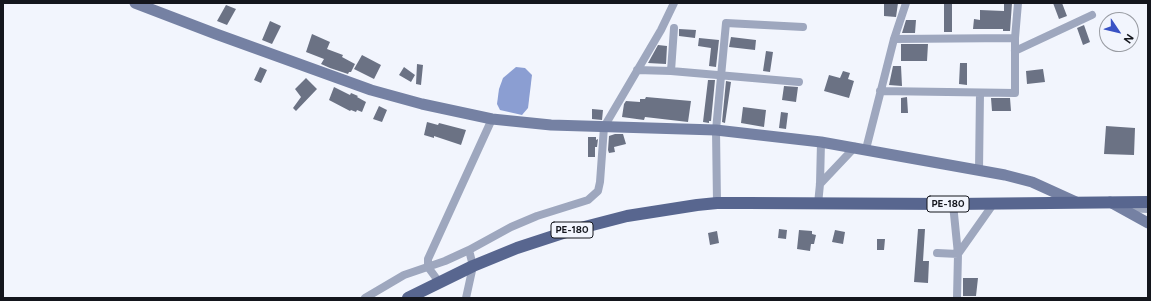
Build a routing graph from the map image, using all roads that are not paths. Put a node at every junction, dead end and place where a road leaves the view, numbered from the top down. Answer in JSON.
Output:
{"nodes":[{"id":1,"x":135,"y":3,"type":"edge"},
{"id":2,"x":674,"y":3,"type":"edge"},
{"id":3,"x":906,"y":3,"type":"edge"},
{"id":4,"x":1018,"y":3,"type":"edge"},
{"id":5,"x":1092,"y":15,"type":"dead end"},
{"id":6,"x":803,"y":27,"type":"dead end"},
{"id":7,"x":674,"y":28,"type":"dead end"},
{"id":8,"x":1016,"y":38,"type":"junction"},
{"id":9,"x":894,"y":39,"type":"junction"},
{"id":10,"x":1015,"y":51,"type":"junction"},
{"id":11,"x":637,"y":70,"type":"junction"},
{"id":12,"x":671,"y":71,"type":"junction"},
{"id":13,"x":721,"y":76,"type":"junction"},
{"id":14,"x":799,"y":82,"type":"dead end"},
{"id":15,"x":880,"y":92,"type":"junction"},
{"id":16,"x":980,"y":93,"type":"junction"},
{"id":17,"x":492,"y":119,"type":"junction"},
{"id":18,"x":604,"y":127,"type":"junction"},
{"id":19,"x":716,"y":130,"type":"junction"},
{"id":20,"x":821,"y":142,"type":"junction"},
{"id":21,"x":855,"y":147,"type":"junction"},
{"id":22,"x":866,"y":149,"type":"junction"},
{"id":23,"x":979,"y":170,"type":"junction"},
{"id":24,"x":820,"y":184,"type":"junction"},
{"id":25,"x":1076,"y":202,"type":"junction"},
{"id":26,"x":1148,"y":202,"type":"edge"},
{"id":27,"x":717,"y":203,"type":"junction"},
{"id":28,"x":994,"y":203,"type":"junction"},
{"id":29,"x":818,"y":204,"type":"junction"},
{"id":30,"x":952,"y":204,"type":"junction"},
{"id":31,"x":1115,"y":205,"type":"junction"},
{"id":32,"x":1148,"y":209,"type":"edge"},
{"id":33,"x":1148,"y":223,"type":"edge"},
{"id":34,"x":469,"y":250,"type":"junction"},
{"id":35,"x":937,"y":253,"type":"dead end"},
{"id":36,"x":958,"y":254,"type":"junction"},
{"id":37,"x":473,"y":266,"type":"junction"},
{"id":38,"x":428,"y":267,"type":"junction"},
{"id":39,"x":439,"y":282,"type":"junction"},
{"id":40,"x":365,"y":298,"type":"edge"},
{"id":41,"x":408,"y":298,"type":"edge"},
{"id":42,"x":466,"y":298,"type":"edge"},
{"id":43,"x":957,"y":298,"type":"edge"}],
"edges":[{"from":1,"to":17,"type":"street"},
{"from":2,"to":11,"type":"street"},
{"from":3,"to":9,"type":"street"},
{"from":4,"to":8,"type":"street"},
{"from":5,"to":10,"type":"street"},
{"from":6,"to":13,"type":"street"},
{"from":7,"to":12,"type":"street"},
{"from":8,"to":9,"type":"street"},
{"from":8,"to":10,"type":"street"},
{"from":9,"to":15,"type":"street"},
{"from":10,"to":16,"type":"street"},
{"from":11,"to":12,"type":"street"},
{"from":11,"to":18,"type":"street"},
{"from":12,"to":13,"type":"street"},
{"from":13,"to":14,"type":"street"},
{"from":13,"to":19,"type":"street"},
{"from":15,"to":16,"type":"street"},
{"from":15,"to":22,"type":"street"},
{"from":16,"to":23,"type":"street"},
{"from":17,"to":18,"type":"street"},
{"from":17,"to":38,"type":"street"},
{"from":18,"to":19,"type":"street"},
{"from":18,"to":34,"type":"street"},
{"from":19,"to":20,"type":"street"},
{"from":19,"to":27,"type":"street"},
{"from":20,"to":21,"type":"street"},
{"from":20,"to":24,"type":"street"},
{"from":21,"to":22,"type":"street"},
{"from":21,"to":24,"type":"street"},
{"from":22,"to":23,"type":"street"},
{"from":23,"to":25,"type":"street"},
{"from":24,"to":29,"type":"street"},
{"from":25,"to":28,"type":"main road","number":"PE-180"},
{"from":25,"to":31,"type":"main road","number":"PE-180"},
{"from":26,"to":31,"type":"main road","number":"PE-180"},
{"from":27,"to":29,"type":"main road","number":"PE-180"},
{"from":27,"to":37,"type":"main road","number":"PE-180"},
{"from":28,"to":30,"type":"main road","number":"PE-180"},
{"from":28,"to":36,"type":"street"},
{"from":29,"to":30,"type":"main road","number":"PE-180"},
{"from":30,"to":36,"type":"street"},
{"from":31,"to":32,"type":"street"},
{"from":31,"to":33,"type":"street"},
{"from":34,"to":37,"type":"street"},
{"from":34,"to":38,"type":"street"},
{"from":35,"to":36,"type":"street"},
{"from":36,"to":43,"type":"street"},
{"from":37,"to":39,"type":"main road","number":"PE-180"},
{"from":37,"to":42,"type":"street"},
{"from":38,"to":39,"type":"street"},
{"from":38,"to":40,"type":"street"},
{"from":39,"to":41,"type":"main road","number":"PE-180"}]}
